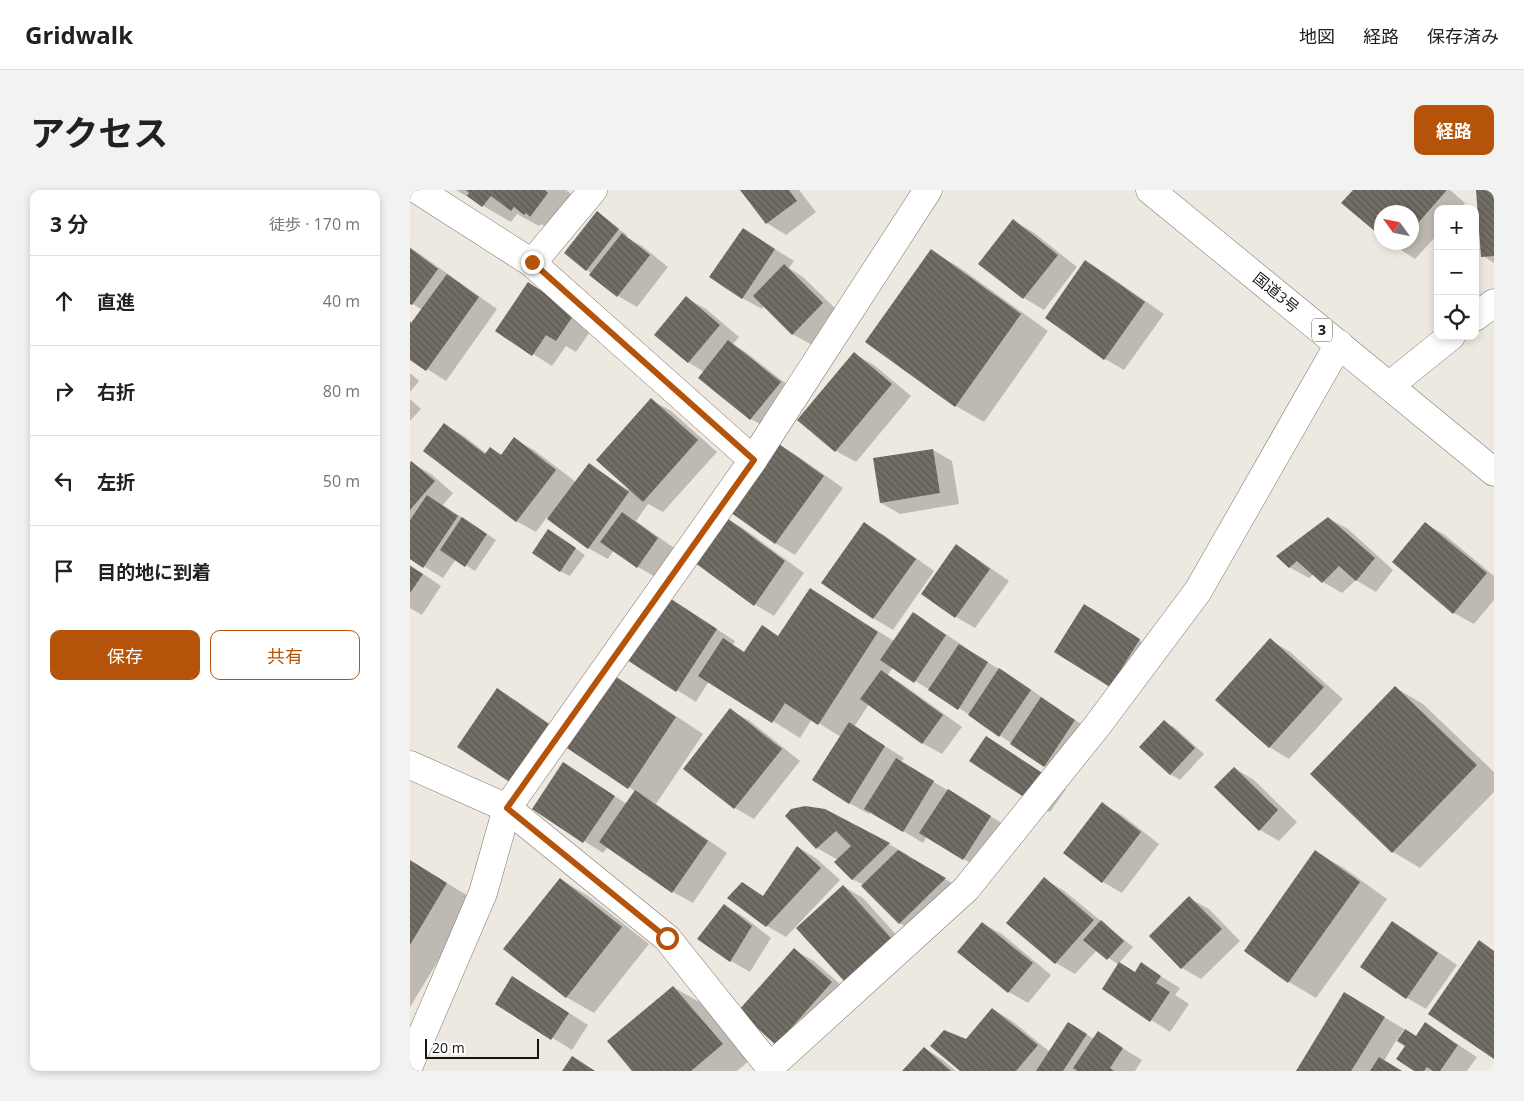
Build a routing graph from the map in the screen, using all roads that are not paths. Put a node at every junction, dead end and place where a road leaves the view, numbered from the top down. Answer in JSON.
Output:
{"nodes":[{"id":1,"x":417,"y":190,"type":"edge"},
{"id":2,"x":593,"y":190,"type":"edge"},
{"id":3,"x":928,"y":190,"type":"edge"},
{"id":4,"x":1150,"y":190,"type":"edge"},
{"id":5,"x":410,"y":194,"type":"edge"},
{"id":6,"x":532,"y":262,"type":"junction"},
{"id":7,"x":1494,"y":303,"type":"edge"},
{"id":8,"x":1479,"y":315,"type":"edge"},
{"id":9,"x":1446,"y":340,"type":"edge"},
{"id":10,"x":1339,"y":344,"type":"junction"},
{"id":11,"x":1389,"y":386,"type":"junction"},
{"id":12,"x":754,"y":460,"type":"junction"},
{"id":13,"x":1494,"y":472,"type":"edge"},
{"id":14,"x":410,"y":765,"type":"edge"},
{"id":15,"x":507,"y":808,"type":"junction"},
{"id":16,"x":410,"y":1063,"type":"edge"},
{"id":17,"x":770,"y":1069,"type":"edge"}],
"edges":[{"from":1,"to":5,"type":"main road"},
{"from":1,"to":6,"type":"main road"},
{"from":2,"to":6,"type":"main road"},
{"from":3,"to":12,"type":"main road"},
{"from":4,"to":10,"type":"main road","name":"国道3号","number":"3"},
{"from":6,"to":12,"type":"main road"},
{"from":7,"to":8,"type":"main road"},
{"from":9,"to":11,"type":"main road"},
{"from":10,"to":11,"type":"main road","name":"国道3号","number":"3"},
{"from":10,"to":17,"type":"main road"},
{"from":11,"to":13,"type":"main road","name":"国道3号","number":"3"},
{"from":12,"to":15,"type":"main road"},
{"from":14,"to":15,"type":"main road"},
{"from":15,"to":16,"type":"main road"},
{"from":15,"to":17,"type":"main road"}]}
